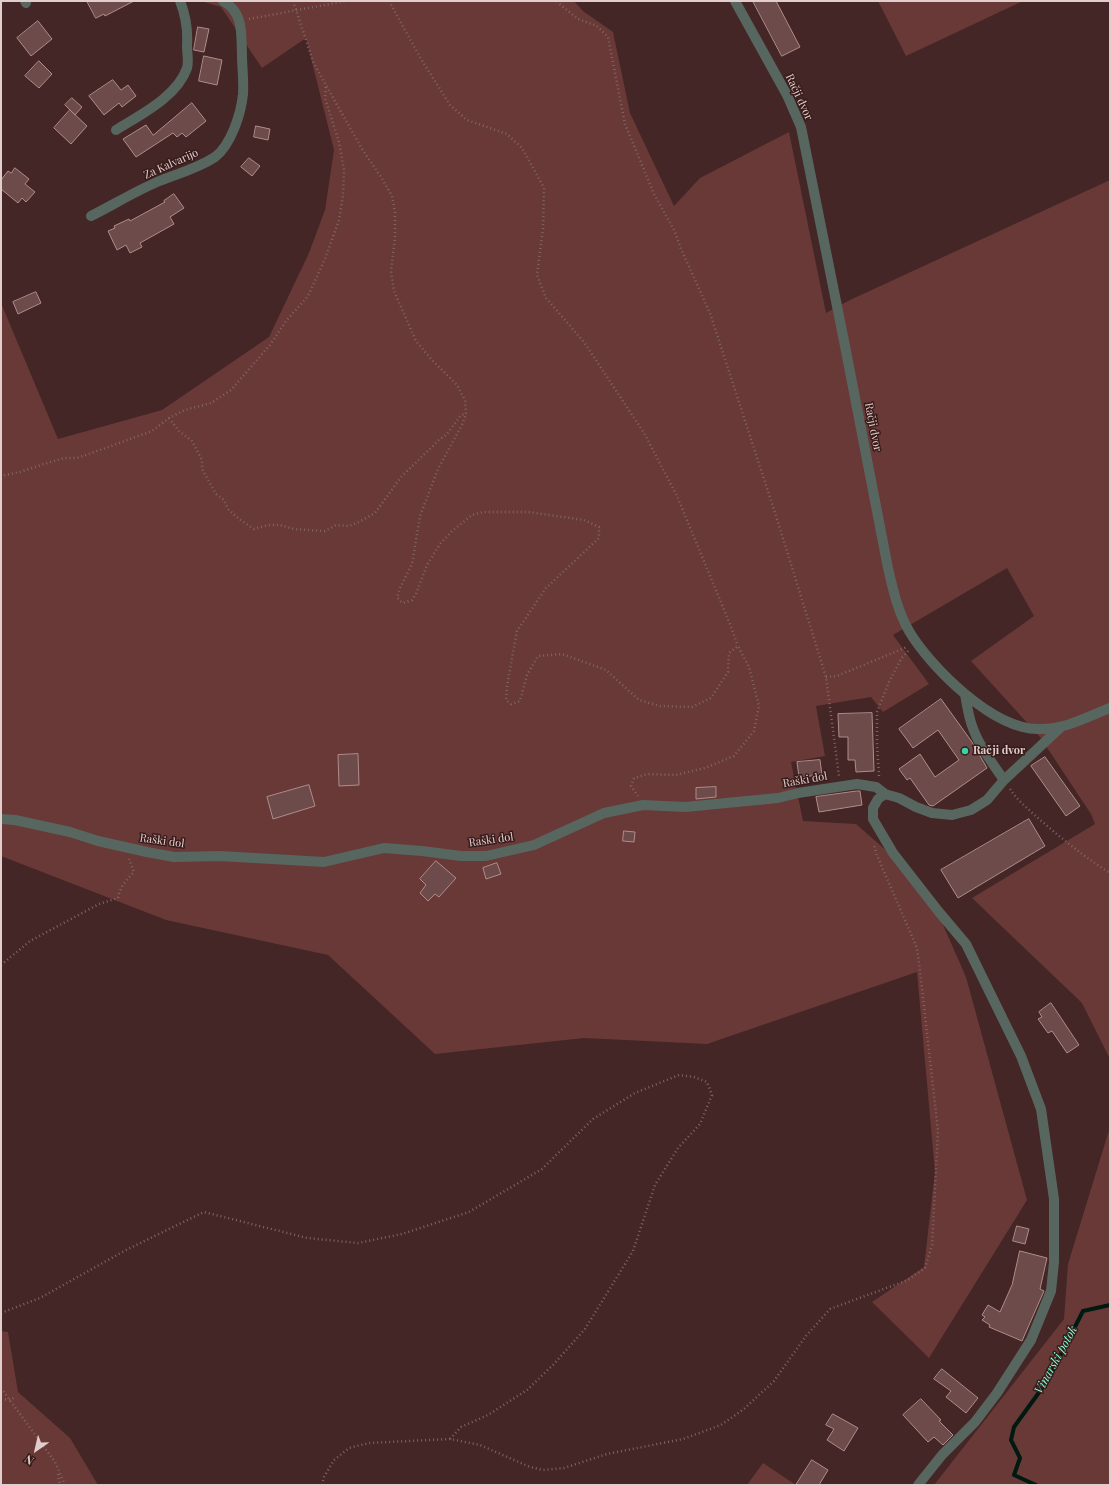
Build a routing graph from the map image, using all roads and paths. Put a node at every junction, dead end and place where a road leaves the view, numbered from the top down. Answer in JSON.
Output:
{"nodes":[{"id":1,"x":180,"y":1,"type":"edge"},
{"id":2,"x":223,"y":1,"type":"edge"},
{"id":3,"x":293,"y":1,"type":"edge"},
{"id":4,"x":346,"y":1,"type":"edge"},
{"id":5,"x":389,"y":1,"type":"edge"},
{"id":6,"x":558,"y":1,"type":"edge"},
{"id":7,"x":734,"y":1,"type":"edge"},
{"id":8,"x":296,"y":10,"type":"junction"},
{"id":9,"x":240,"y":20,"type":"junction"},
{"id":10,"x":326,"y":83,"type":"junction"},
{"id":11,"x":116,"y":130,"type":"dead end"},
{"id":12,"x":91,"y":216,"type":"dead end"},
{"id":13,"x":466,"y":414,"type":"junction"},
{"id":14,"x":170,"y":418,"type":"junction"},
{"id":15,"x":1,"y":478,"type":"edge"},
{"id":16,"x":915,"y":641,"type":"junction"},
{"id":17,"x":738,"y":646,"type":"junction"},
{"id":18,"x":826,"y":677,"type":"junction"},
{"id":19,"x":965,"y":694,"type":"junction"},
{"id":20,"x":1110,"y":708,"type":"edge"},
{"id":21,"x":1062,"y":727,"type":"junction"},
{"id":22,"x":1004,"y":780,"type":"junction"},
{"id":23,"x":840,"y":787,"type":"junction"},
{"id":24,"x":876,"y":787,"type":"junction"},
{"id":25,"x":885,"y":794,"type":"junction"},
{"id":26,"x":643,"y":805,"type":"junction"},
{"id":27,"x":1,"y":819,"type":"edge"},
{"id":28,"x":873,"y":840,"type":"dead end"},
{"id":29,"x":128,"y":848,"type":"junction"},
{"id":30,"x":1110,"y":873,"type":"edge"},
{"id":31,"x":1,"y":965,"type":"edge"},
{"id":32,"x":1,"y":1313,"type":"edge"},
{"id":33,"x":1,"y":1388,"type":"edge"},
{"id":34,"x":15,"y":1397,"type":"dead end"},
{"id":35,"x":1,"y":1399,"type":"edge"},
{"id":36,"x":10,"y":1400,"type":"junction"},
{"id":37,"x":450,"y":1439,"type":"junction"},
{"id":38,"x":55,"y":1462,"type":"junction"},
{"id":39,"x":60,"y":1485,"type":"edge"},
{"id":40,"x":65,"y":1485,"type":"edge"},
{"id":41,"x":322,"y":1485,"type":"edge"},
{"id":42,"x":918,"y":1485,"type":"edge"}],
"edges":[{"from":1,"to":11,"type":"street"},
{"from":2,"to":9,"type":"street"},
{"from":3,"to":8,"type":"path"},
{"from":4,"to":8,"type":"path"},
{"from":5,"to":17,"type":"path"},
{"from":6,"to":18,"type":"path"},
{"from":7,"to":16,"type":"street","name":"Račji dvor"},
{"from":8,"to":9,"type":"path"},
{"from":8,"to":10,"type":"path"},
{"from":9,"to":12,"type":"street","name":"Za Kalvarijo"},
{"from":10,"to":13,"type":"path"},
{"from":10,"to":14,"type":"path"},
{"from":13,"to":14,"type":"path"},
{"from":13,"to":17,"type":"path"},
{"from":14,"to":15,"type":"path"},
{"from":16,"to":18,"type":"path"},
{"from":16,"to":19,"type":"street","name":"Račji dvor"},
{"from":16,"to":24,"type":"path"},
{"from":17,"to":26,"type":"path"},
{"from":18,"to":23,"type":"path"},
{"from":19,"to":21,"type":"street","name":"Račji dvor"},
{"from":19,"to":22,"type":"street"},
{"from":20,"to":21,"type":"street","name":"Račji dvor"},
{"from":21,"to":22,"type":"street","name":"Raški dol"},
{"from":22,"to":25,"type":"street","name":"Raški dol"},
{"from":22,"to":30,"type":"path"},
{"from":23,"to":24,"type":"street","name":"Raški dol"},
{"from":23,"to":26,"type":"street","name":"Raški dol"},
{"from":24,"to":25,"type":"street","name":"Raški dol"},
{"from":25,"to":42,"type":"street"},
{"from":26,"to":29,"type":"street","name":"Raški dol"},
{"from":27,"to":29,"type":"street","name":"Raški dol"},
{"from":28,"to":37,"type":"path"},
{"from":29,"to":31,"type":"path"},
{"from":32,"to":37,"type":"path"},
{"from":33,"to":36,"type":"path"},
{"from":34,"to":36,"type":"path"},
{"from":35,"to":36,"type":"path"},
{"from":36,"to":38,"type":"path"},
{"from":37,"to":41,"type":"path"},
{"from":38,"to":39,"type":"path"},
{"from":38,"to":40,"type":"path"}]}
